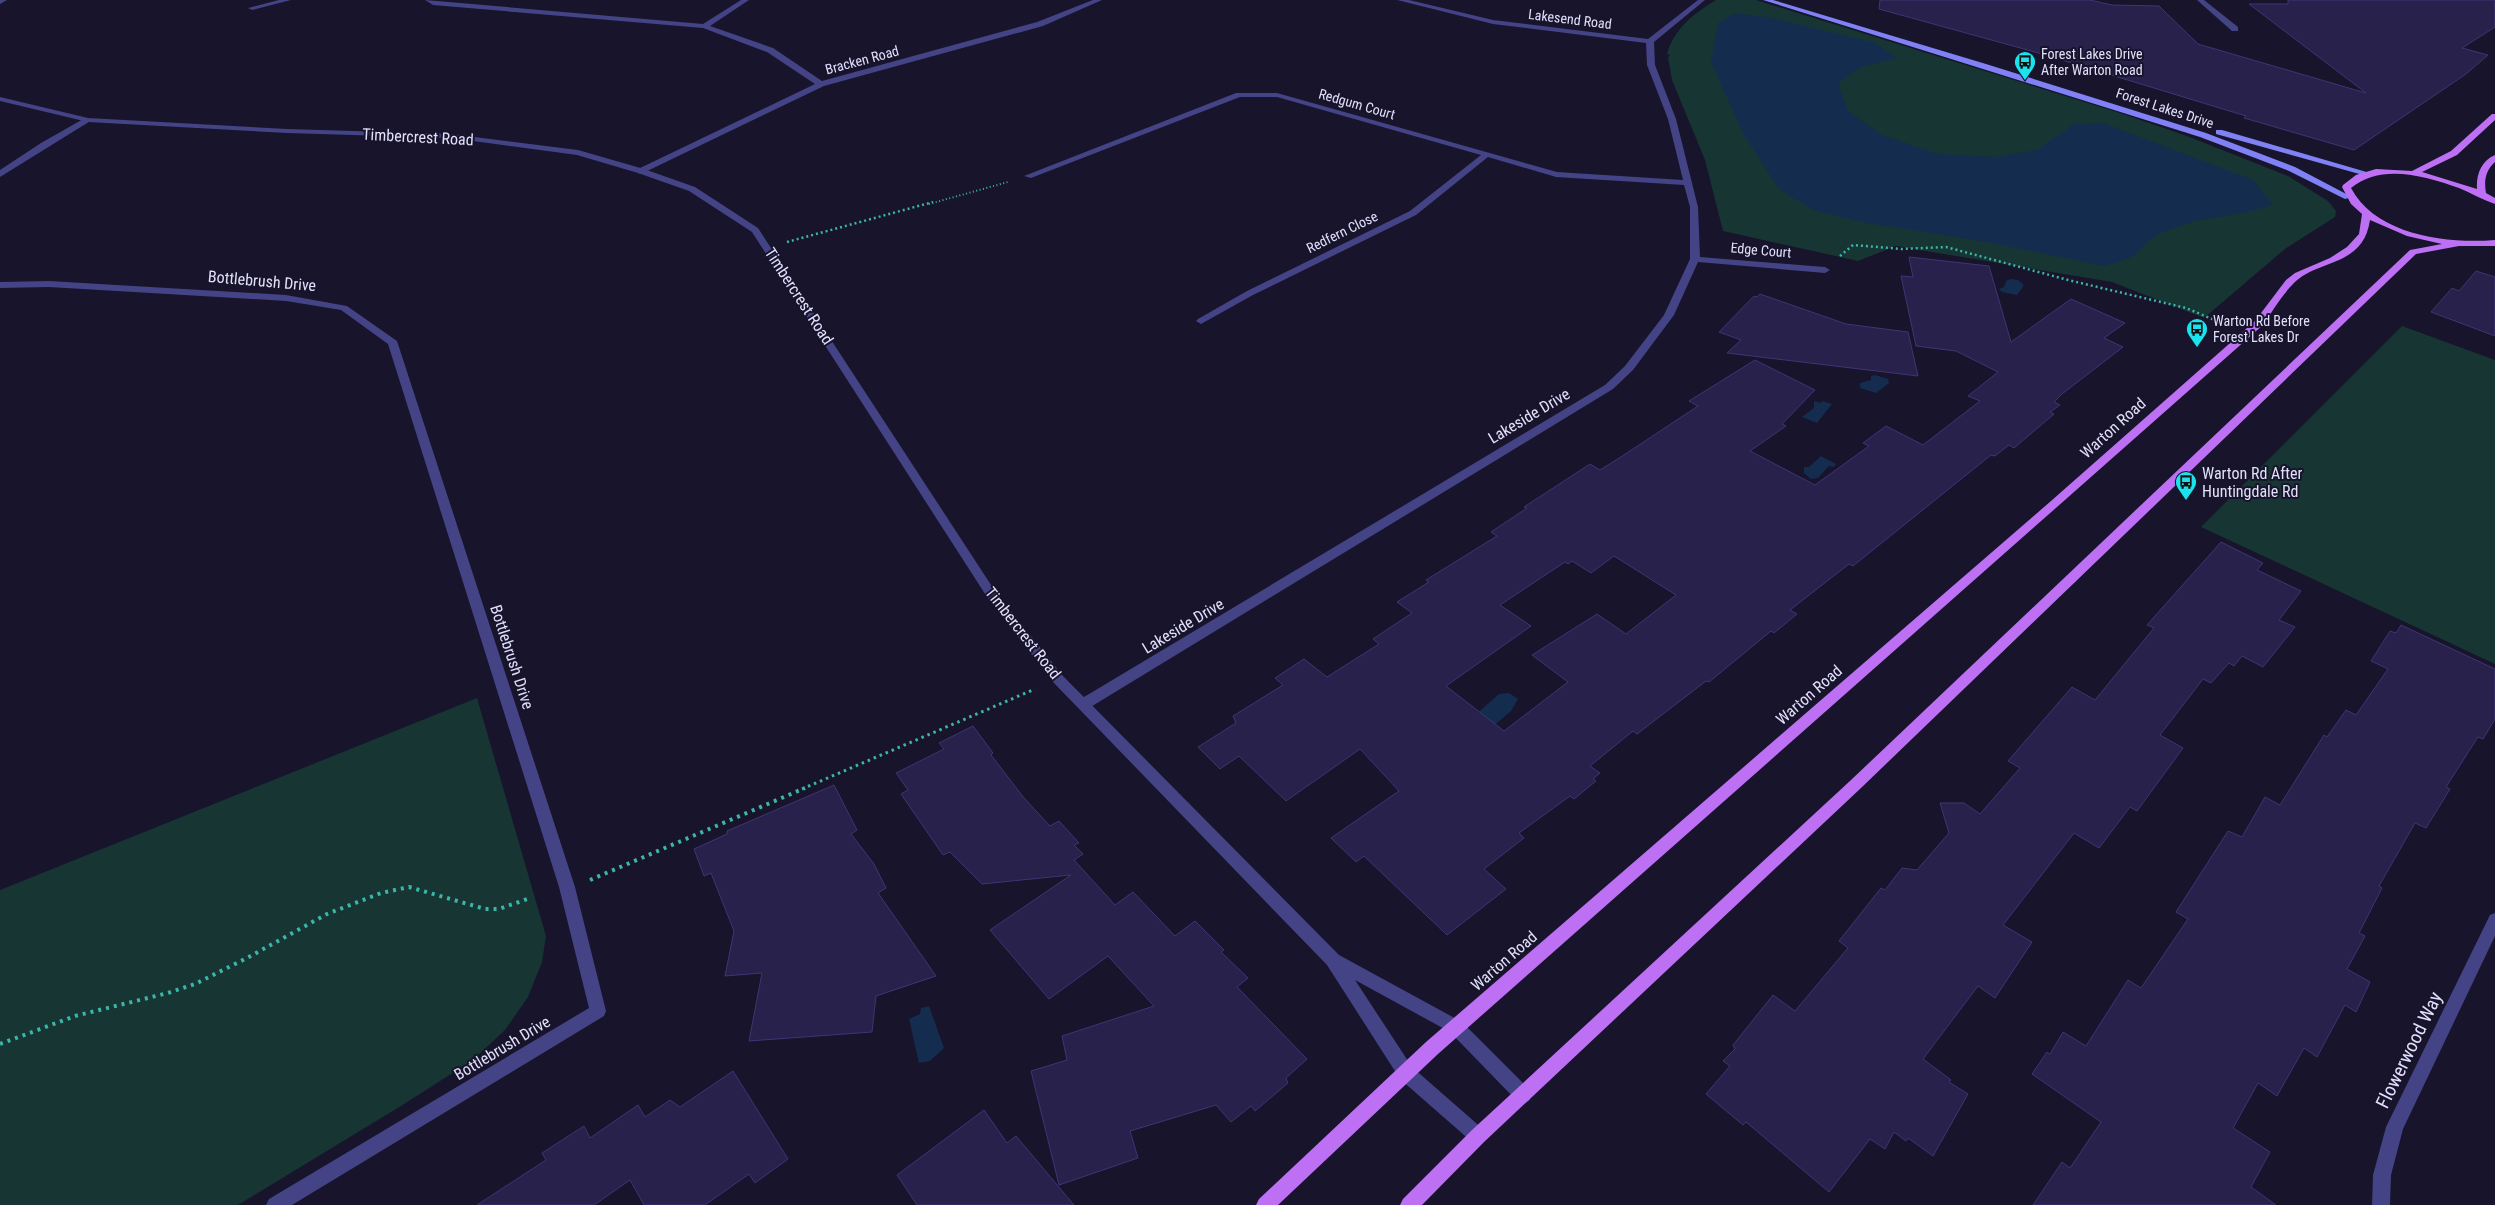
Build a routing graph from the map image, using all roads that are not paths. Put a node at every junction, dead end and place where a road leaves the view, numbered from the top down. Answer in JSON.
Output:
{"nodes":[{"id":1,"x":4,"y":0,"type":"edge"},
{"id":2,"x":288,"y":0,"type":"edge"},
{"id":3,"x":428,"y":0,"type":"edge"},
{"id":4,"x":746,"y":0,"type":"edge"},
{"id":5,"x":1099,"y":0,"type":"edge"},
{"id":6,"x":1400,"y":0,"type":"edge"},
{"id":7,"x":1702,"y":0,"type":"edge"},
{"id":8,"x":1766,"y":0,"type":"edge"},
{"id":9,"x":1791,"y":0,"type":"edge"},
{"id":10,"x":2200,"y":0,"type":"edge"},
{"id":11,"x":0,"y":2,"type":"edge"},
{"id":12,"x":252,"y":8,"type":"dead end"},
{"id":13,"x":704,"y":26,"type":"junction"},
{"id":14,"x":2235,"y":28,"type":"dead end"},
{"id":15,"x":1650,"y":41,"type":"junction"},
{"id":16,"x":821,"y":84,"type":"junction"},
{"id":17,"x":0,"y":99,"type":"edge"},
{"id":18,"x":2495,"y":116,"type":"edge"},
{"id":19,"x":88,"y":120,"type":"junction"},
{"id":20,"x":1486,"y":155,"type":"junction"},
{"id":21,"x":2495,"y":158,"type":"edge"},
{"id":22,"x":641,"y":171,"type":"junction"},
{"id":23,"x":2366,"y":173,"type":"junction"},
{"id":24,"x":0,"y":174,"type":"edge"},
{"id":25,"x":2414,"y":174,"type":"junction"},
{"id":26,"x":1028,"y":176,"type":"road end"},
{"id":27,"x":1688,"y":183,"type":"junction"},
{"id":28,"x":2482,"y":194,"type":"junction"},
{"id":29,"x":2348,"y":197,"type":"junction"},
{"id":30,"x":2495,"y":201,"type":"edge"},
{"id":31,"x":2366,"y":214,"type":"junction"},
{"id":32,"x":2495,"y":243,"type":"edge"},
{"id":33,"x":2457,"y":244,"type":"junction"},
{"id":34,"x":1694,"y":259,"type":"junction"},
{"id":35,"x":1826,"y":270,"type":"road end"},
{"id":36,"x":0,"y":285,"type":"edge"},
{"id":37,"x":1202,"y":322,"type":"dead end"},
{"id":38,"x":1084,"y":704,"type":"junction"},
{"id":39,"x":2495,"y":920,"type":"edge"},
{"id":40,"x":1333,"y":960,"type":"junction"},
{"id":41,"x":1456,"y":1027,"type":"junction"},
{"id":42,"x":1406,"y":1073,"type":"junction"},
{"id":43,"x":1523,"y":1095,"type":"junction"},
{"id":44,"x":1478,"y":1136,"type":"junction"},
{"id":45,"x":275,"y":1205,"type":"edge"},
{"id":46,"x":1265,"y":1205,"type":"edge"},
{"id":47,"x":1408,"y":1205,"type":"edge"},
{"id":48,"x":2381,"y":1205,"type":"edge"}],
"edges":[{"from":1,"to":11,"type":"street"},
{"from":2,"to":12,"type":"street"},
{"from":3,"to":13,"type":"street"},
{"from":4,"to":13,"type":"street"},
{"from":5,"to":16,"type":"street","name":"Bracken Road"},
{"from":6,"to":15,"type":"street","name":"Lakesend Road"},
{"from":7,"to":15,"type":"street"},
{"from":8,"to":29,"type":"main road","name":"Forest Lakes Drive"},
{"from":9,"to":23,"type":"main road","name":"Forest Lakes Drive"},
{"from":10,"to":14,"type":"street"},
{"from":13,"to":16,"type":"street"},
{"from":15,"to":27,"type":"street","name":"Lakeside Drive"},
{"from":16,"to":22,"type":"street","name":"Bracken Road"},
{"from":17,"to":19,"type":"street","name":"Timbercrest Road"},
{"from":18,"to":25,"type":"main road"},
{"from":19,"to":22,"type":"street","name":"Timbercrest Road"},
{"from":19,"to":24,"type":"street"},
{"from":20,"to":26,"type":"street","name":"Redgum Court"},
{"from":20,"to":27,"type":"street","name":"Redgum Court"},
{"from":20,"to":37,"type":"street","name":"Redfern Close"},
{"from":21,"to":28,"type":"main road"},
{"from":22,"to":38,"type":"street","name":"Timbercrest Road"},
{"from":23,"to":25,"type":"main road"},
{"from":23,"to":29,"type":"main road"},
{"from":25,"to":28,"type":"main road"},
{"from":27,"to":34,"type":"street","name":"Lakeside Drive"},
{"from":28,"to":30,"type":"main road"},
{"from":29,"to":31,"type":"main road"},
{"from":31,"to":33,"type":"main road"},
{"from":31,"to":41,"type":"main road","name":"Warton Road"},
{"from":32,"to":33,"type":"main road"},
{"from":33,"to":43,"type":"main road"},
{"from":34,"to":35,"type":"street","name":"Edge Court"},
{"from":34,"to":38,"type":"street","name":"Lakeside Drive"},
{"from":36,"to":45,"type":"street","name":"Bottlebrush Drive"},
{"from":38,"to":40,"type":"street","name":"Timbercrest Road"},
{"from":39,"to":48,"type":"street","name":"Flowerwood Way"},
{"from":40,"to":41,"type":"street","name":"Timbercrest Road"},
{"from":40,"to":42,"type":"street","name":"Timbercrest Road"},
{"from":41,"to":42,"type":"main road","name":"Warton Road"},
{"from":41,"to":43,"type":"street","name":"Timbercrest Road"},
{"from":42,"to":44,"type":"street","name":"Timbercrest Road"},
{"from":42,"to":46,"type":"main road","name":"Warton Road"},
{"from":43,"to":44,"type":"main road"},
{"from":44,"to":47,"type":"main road"}]}
